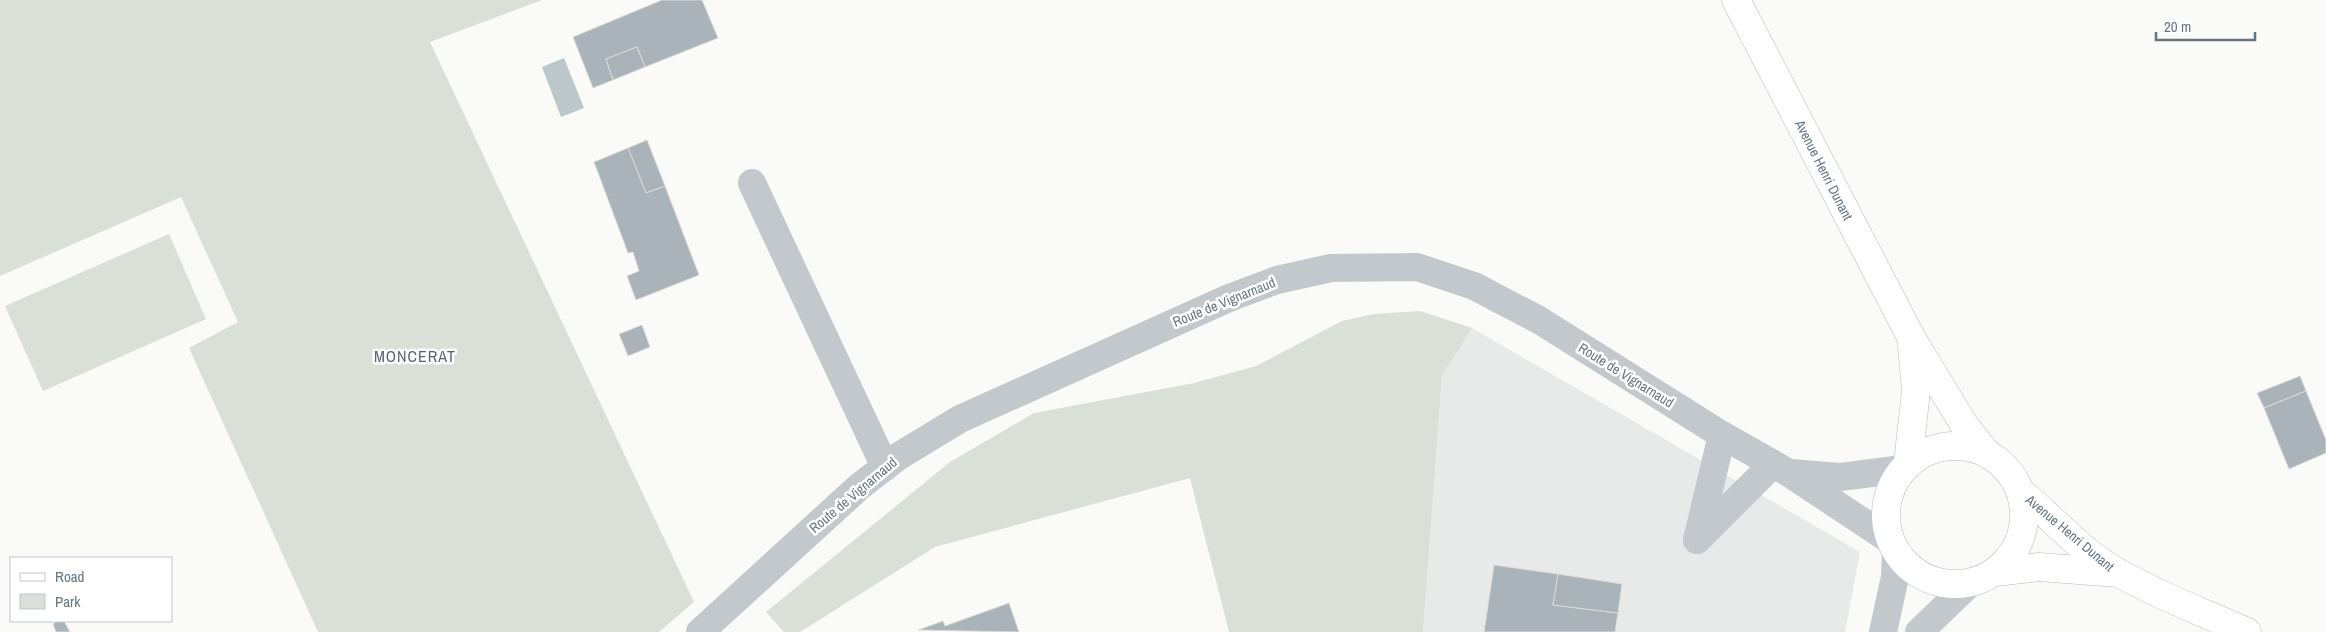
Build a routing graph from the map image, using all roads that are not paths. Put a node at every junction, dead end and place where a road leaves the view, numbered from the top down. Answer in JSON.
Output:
{"nodes":[{"id":1,"x":1736,"y":0,"type":"edge"},
{"id":2,"x":752,"y":183,"type":"dead end"},
{"id":3,"x":1912,"y":339,"type":"junction"},
{"id":4,"x":1722,"y":435,"type":"junction"},
{"id":5,"x":1986,"y":452,"type":"junction"},
{"id":6,"x":1906,"y":466,"type":"junction"},
{"id":7,"x":885,"y":467,"type":"junction"},
{"id":8,"x":1781,"y":468,"type":"junction"},
{"id":9,"x":2022,"y":493,"type":"junction"},
{"id":10,"x":1893,"y":545,"type":"junction"},
{"id":11,"x":1996,"y":572,"type":"junction"},
{"id":12,"x":2118,"y":573,"type":"junction"},
{"id":13,"x":1969,"y":584,"type":"junction"},
{"id":14,"x":700,"y":632,"type":"edge"},
{"id":15,"x":1883,"y":632,"type":"edge"},
{"id":16,"x":1919,"y":632,"type":"edge"},
{"id":17,"x":2247,"y":632,"type":"edge"}],
"edges":[{"from":1,"to":3,"type":"main road","name":"Avenue Henri Dunant"},
{"from":2,"to":7,"type":"street"},
{"from":3,"to":5,"type":"main road","name":"Avenue Henri Dunant"},
{"from":3,"to":6,"type":"main road","name":"Avenue Henri Dunant"},
{"from":4,"to":7,"type":"street","name":"Route de Vignarnaud"},
{"from":4,"to":8,"type":"street","name":"Route de Vignarnaud"},
{"from":4,"to":8,"type":"street"},
{"from":5,"to":6,"type":"main road"},
{"from":5,"to":9,"type":"main road"},
{"from":6,"to":8,"type":"street","name":"Route de Vignarnaud"},
{"from":6,"to":10,"type":"main road"},
{"from":7,"to":14,"type":"street","name":"Route de Vignarnaud"},
{"from":8,"to":10,"type":"street","name":"Route de Vignarnaud"},
{"from":9,"to":11,"type":"main road"},
{"from":9,"to":12,"type":"main road","name":"Avenue Henri Dunant"},
{"from":10,"to":13,"type":"main road"},
{"from":10,"to":15,"type":"street"},
{"from":11,"to":12,"type":"main road","name":"Avenue Henri Dunant"},
{"from":11,"to":13,"type":"main road"},
{"from":12,"to":17,"type":"main road","name":"Avenue Henri Dunant"},
{"from":13,"to":16,"type":"street"}]}
